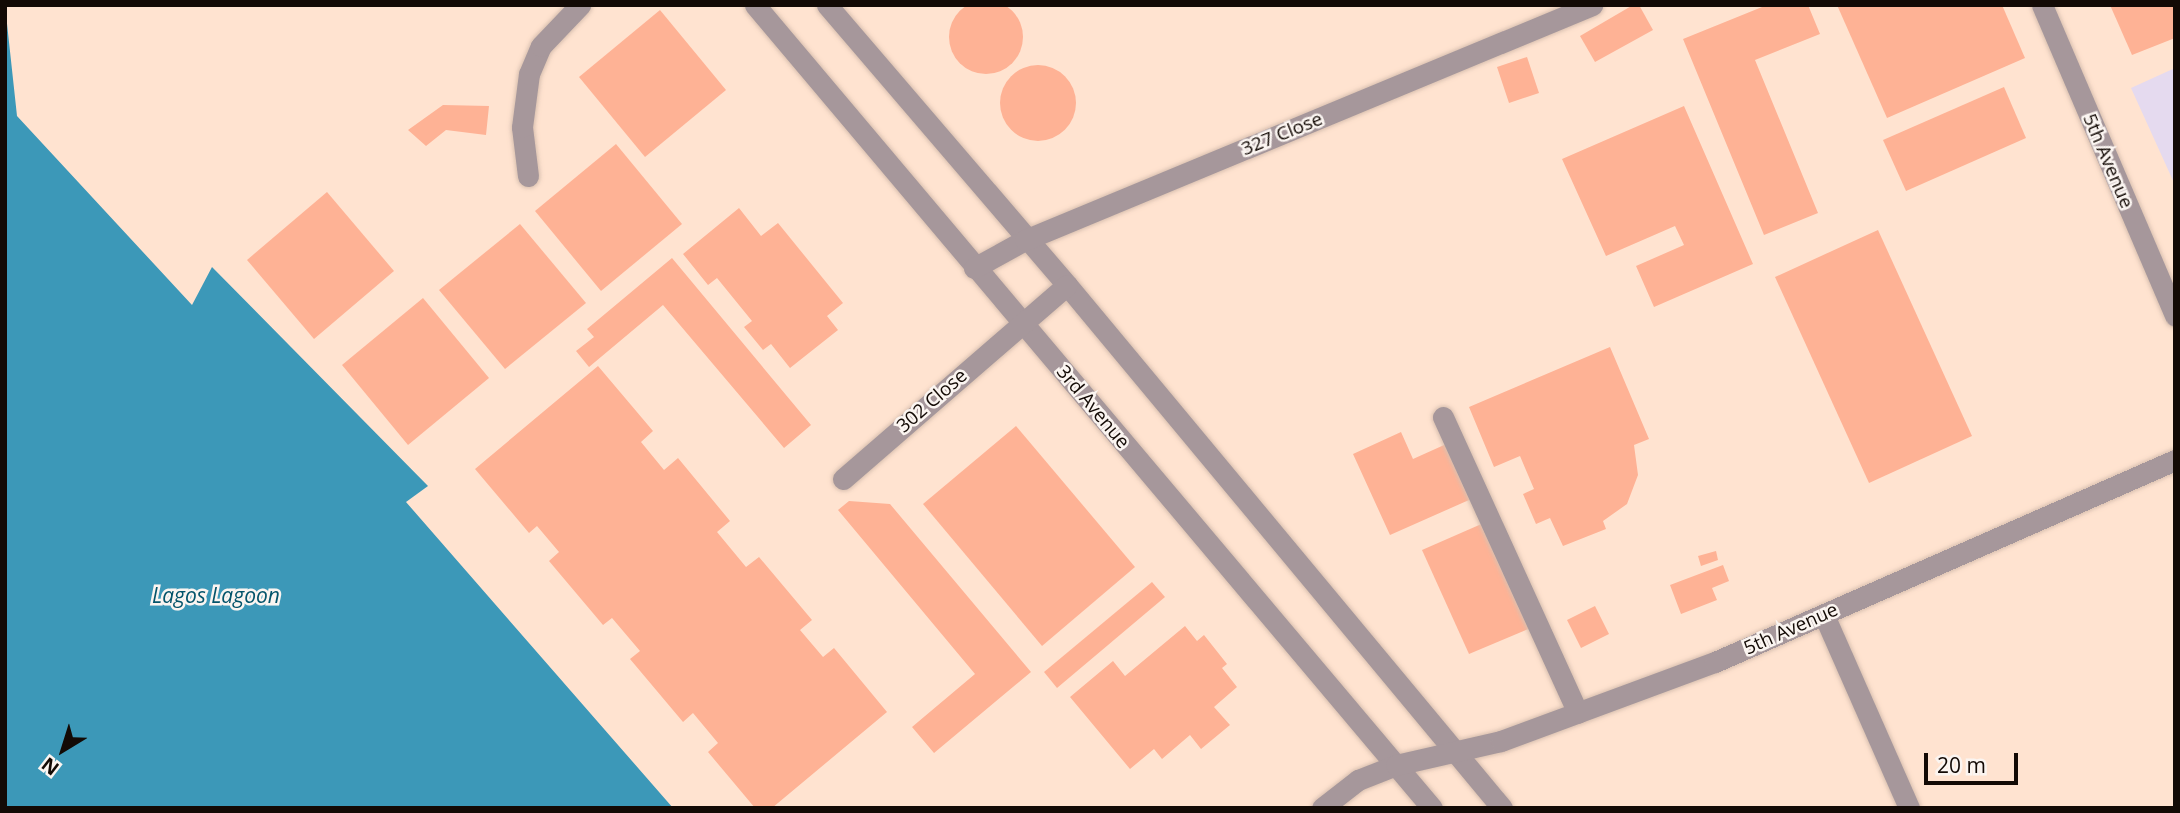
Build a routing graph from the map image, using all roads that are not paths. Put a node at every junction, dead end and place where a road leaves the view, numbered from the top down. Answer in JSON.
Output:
{"nodes":[{"id":1,"x":580,"y":5,"type":"edge"},
{"id":2,"x":755,"y":5,"type":"edge"},
{"id":3,"x":827,"y":5,"type":"edge"},
{"id":4,"x":1592,"y":5,"type":"edge"},
{"id":5,"x":2042,"y":5,"type":"edge"},
{"id":6,"x":528,"y":176,"type":"dead end"},
{"id":7,"x":1025,"y":240,"type":"junction"},
{"id":8,"x":974,"y":268,"type":"junction"},
{"id":9,"x":1067,"y":285,"type":"junction"},
{"id":10,"x":2175,"y":316,"type":"edge"},
{"id":11,"x":1021,"y":323,"type":"junction"},
{"id":12,"x":1443,"y":417,"type":"dead end"},
{"id":13,"x":2175,"y":460,"type":"edge"},
{"id":14,"x":843,"y":480,"type":"dead end"},
{"id":15,"x":1824,"y":615,"type":"junction"},
{"id":16,"x":1578,"y":713,"type":"junction"},
{"id":17,"x":1456,"y":753,"type":"junction"},
{"id":18,"x":1396,"y":765,"type":"junction"},
{"id":19,"x":1322,"y":808,"type":"edge"},
{"id":20,"x":1432,"y":808,"type":"edge"},
{"id":21,"x":1502,"y":808,"type":"edge"},
{"id":22,"x":1909,"y":808,"type":"edge"}],
"edges":[{"from":1,"to":6,"type":"street"},
{"from":2,"to":8,"type":"street","name":"3rd Avenue"},
{"from":3,"to":7,"type":"street"},
{"from":4,"to":7,"type":"street","name":"327 Close"},
{"from":5,"to":10,"type":"street","name":"5th Avenue"},
{"from":7,"to":8,"type":"street","name":"327 Close"},
{"from":7,"to":9,"type":"street"},
{"from":8,"to":11,"type":"street","name":"3rd Avenue"},
{"from":9,"to":11,"type":"street","name":"302 Close"},
{"from":9,"to":17,"type":"street"},
{"from":11,"to":14,"type":"street","name":"302 Close"},
{"from":11,"to":18,"type":"street","name":"3rd Avenue"},
{"from":12,"to":16,"type":"street"},
{"from":13,"to":15,"type":"street","name":"5th Avenue"},
{"from":15,"to":16,"type":"street","name":"5th Avenue"},
{"from":15,"to":22,"type":"street"},
{"from":16,"to":17,"type":"street","name":"5th Avenue"},
{"from":17,"to":18,"type":"street","name":"5th Avenue"},
{"from":17,"to":21,"type":"street"},
{"from":18,"to":19,"type":"street","name":"5th Avenue"},
{"from":18,"to":20,"type":"street","name":"3rd Avenue"}]}
